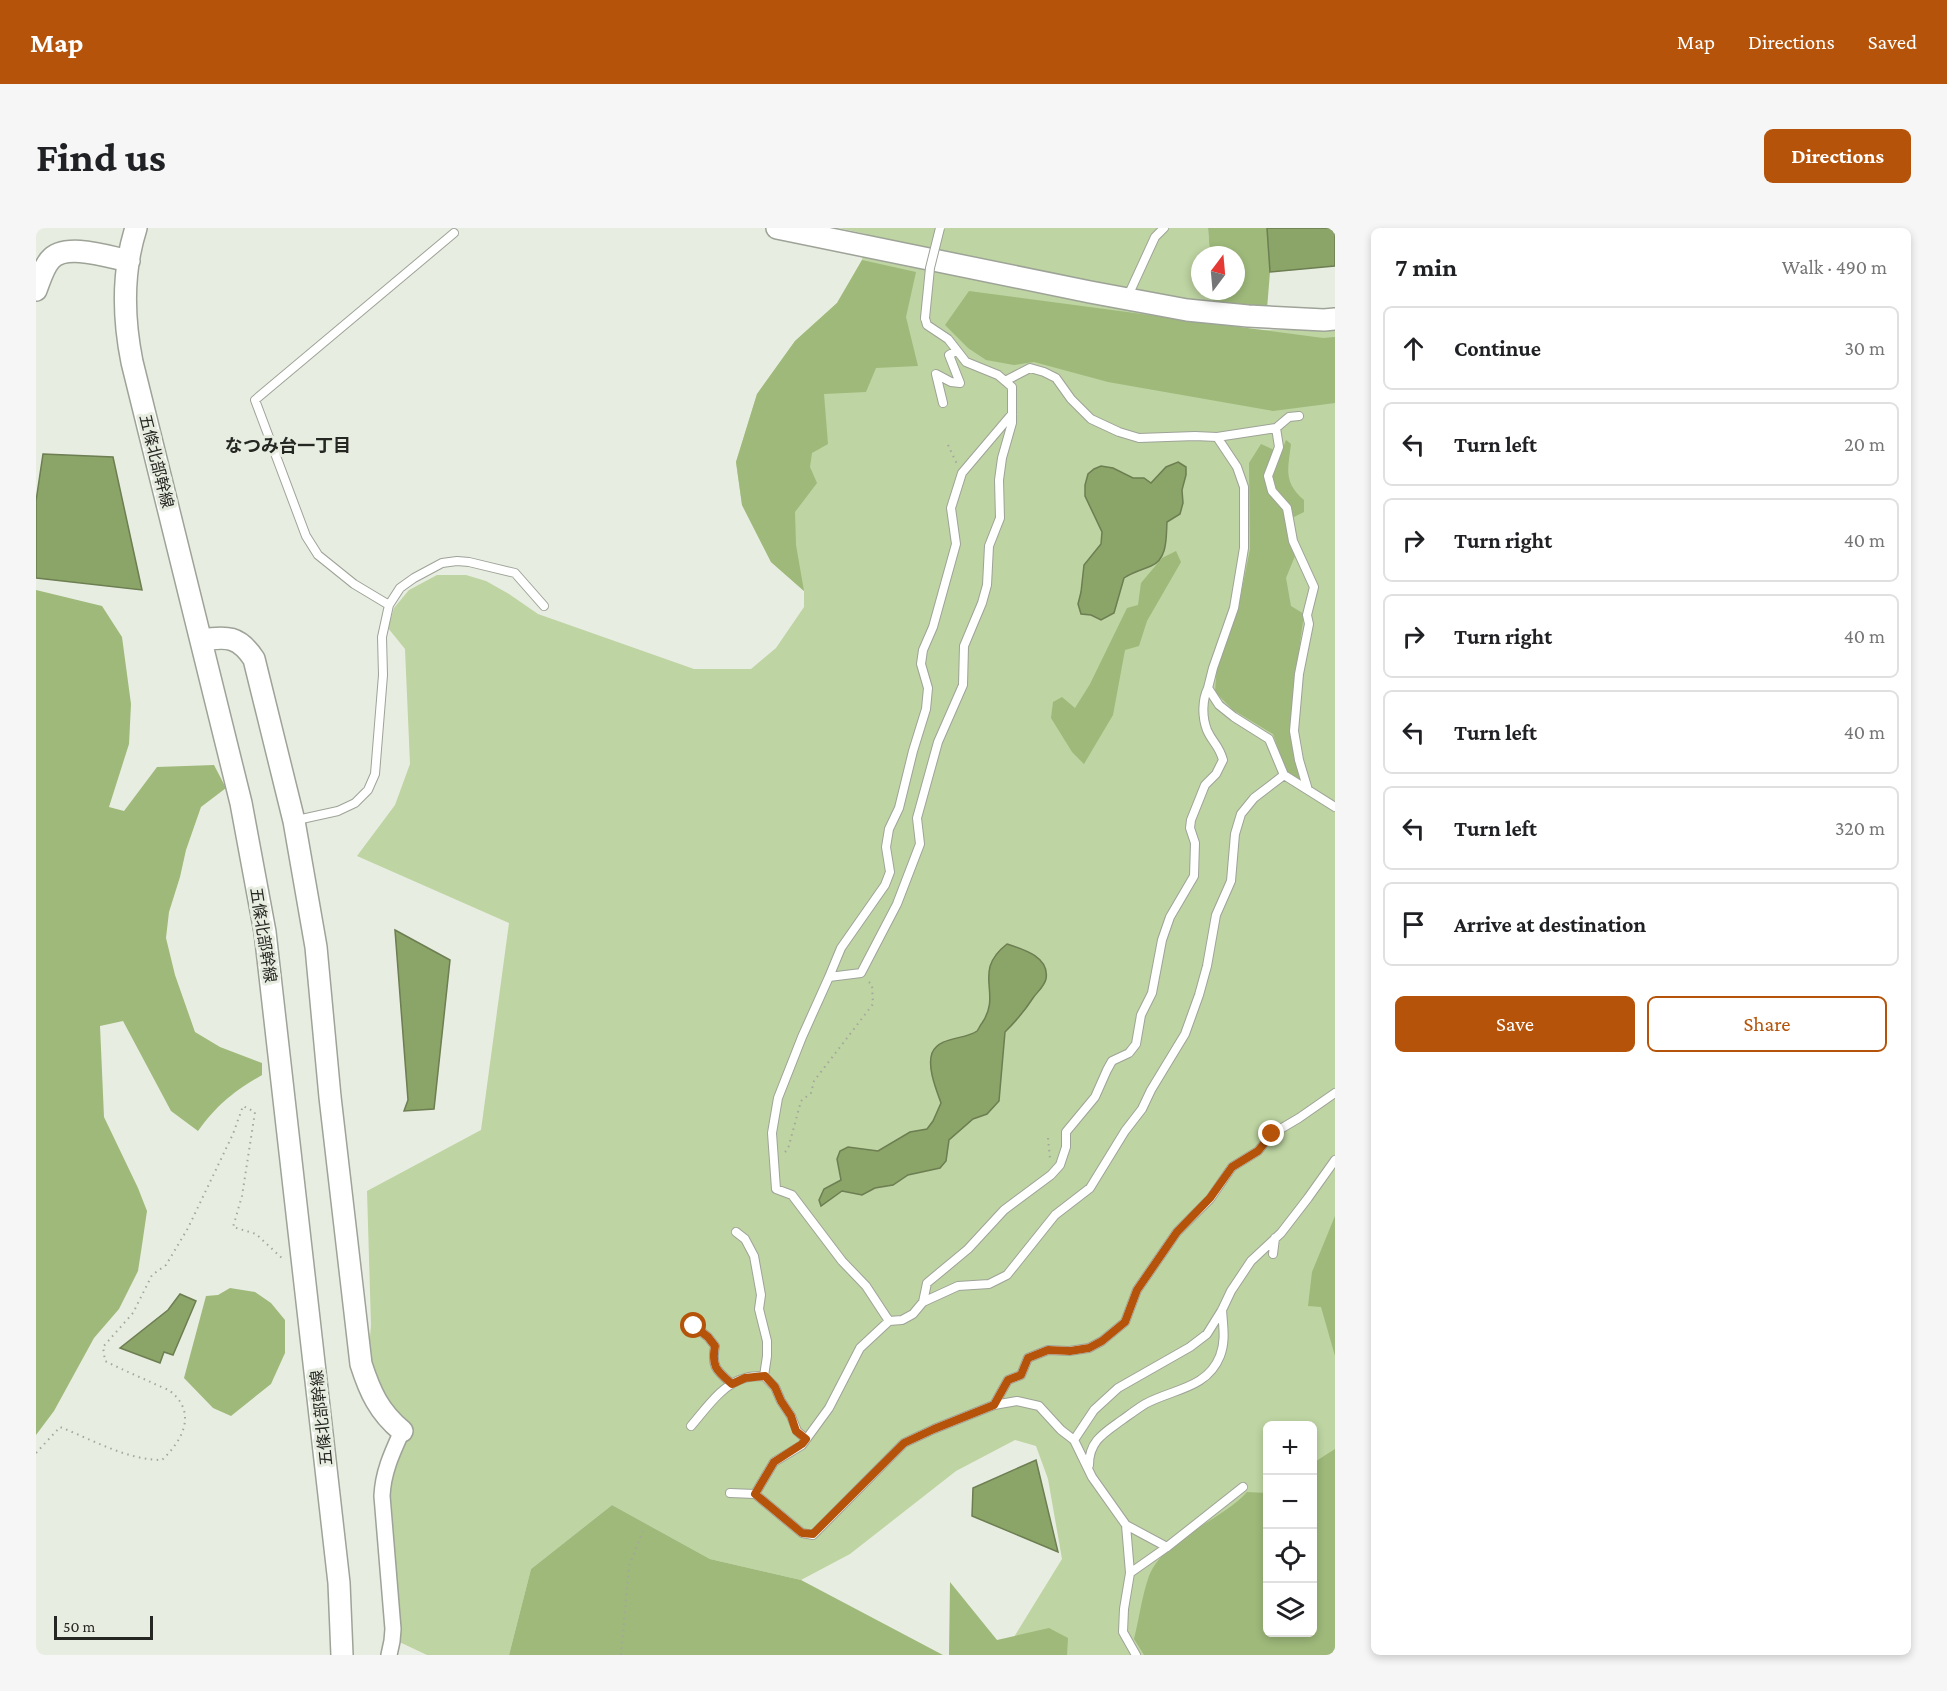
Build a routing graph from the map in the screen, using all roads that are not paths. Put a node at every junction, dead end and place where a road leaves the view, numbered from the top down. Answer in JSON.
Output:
{"nodes":[{"id":1,"x":136,"y":228,"type":"edge"},
{"id":2,"x":777,"y":228,"type":"edge"},
{"id":3,"x":940,"y":228,"type":"edge"},
{"id":4,"x":1164,"y":228,"type":"edge"},
{"id":5,"x":454,"y":233,"type":"dead end"},
{"id":6,"x":129,"y":261,"type":"junction"},
{"id":7,"x":36,"y":290,"type":"edge"},
{"id":8,"x":1126,"y":299,"type":"junction"},
{"id":9,"x":1335,"y":319,"type":"edge"},
{"id":10,"x":956,"y":351,"type":"junction"},
{"id":11,"x":1005,"y":381,"type":"junction"},
{"id":12,"x":943,"y":403,"type":"dead end"},
{"id":13,"x":1012,"y":414,"type":"junction"},
{"id":14,"x":1299,"y":416,"type":"dead end"},
{"id":15,"x":1276,"y":428,"type":"junction"},
{"id":16,"x":1217,"y":437,"type":"junction"},
{"id":17,"x":389,"y":605,"type":"junction"},
{"id":18,"x":544,"y":606,"type":"dead end"},
{"id":19,"x":201,"y":640,"type":"junction"},
{"id":20,"x":1208,"y":688,"type":"junction"},
{"id":21,"x":1284,"y":775,"type":"junction"},
{"id":22,"x":1308,"y":790,"type":"junction"},
{"id":23,"x":1335,"y":807,"type":"edge"},
{"id":24,"x":294,"y":821,"type":"junction"},
{"id":25,"x":829,"y":977,"type":"junction"},
{"id":26,"x":1335,"y":1093,"type":"edge"},
{"id":27,"x":1335,"y":1160,"type":"edge"},
{"id":28,"x":736,"y":1232,"type":"dead end"},
{"id":29,"x":1275,"y":1238,"type":"junction"},
{"id":30,"x":1273,"y":1254,"type":"dead end"},
{"id":31,"x":922,"y":1302,"type":"junction"},
{"id":32,"x":1222,"y":1310,"type":"junction"},
{"id":33,"x":889,"y":1321,"type":"junction"},
{"id":34,"x":694,"y":1326,"type":"dead end"},
{"id":35,"x":765,"y":1376,"type":"junction"},
{"id":36,"x":732,"y":1384,"type":"junction"},
{"id":37,"x":994,"y":1405,"type":"junction"},
{"id":38,"x":691,"y":1426,"type":"dead end"},
{"id":39,"x":402,"y":1431,"type":"joint"},
{"id":40,"x":806,"y":1439,"type":"junction"},
{"id":41,"x":1074,"y":1440,"type":"junction"},
{"id":42,"x":1089,"y":1470,"type":"junction"},
{"id":43,"x":1242,"y":1487,"type":"dead end"},
{"id":44,"x":730,"y":1493,"type":"dead end"},
{"id":45,"x":755,"y":1494,"type":"junction"},
{"id":46,"x":1126,"y":1525,"type":"junction"},
{"id":47,"x":1167,"y":1547,"type":"junction"},
{"id":48,"x":1130,"y":1573,"type":"junction"},
{"id":49,"x":342,"y":1655,"type":"edge"},
{"id":50,"x":388,"y":1655,"type":"edge"},
{"id":51,"x":1136,"y":1655,"type":"edge"}],
"edges":[{"from":1,"to":6,"type":"street","name":"五條北部幹線"},
{"from":2,"to":8,"type":"street"},
{"from":3,"to":10,"type":"lane","bridge":true},
{"from":4,"to":8,"type":"lane"},
{"from":5,"to":17,"type":"lane"},
{"from":6,"to":7,"type":"street"},
{"from":6,"to":19,"type":"street","name":"五條北部幹線"},
{"from":8,"to":9,"type":"street"},
{"from":10,"to":11,"type":"lane"},
{"from":10,"to":12,"type":"lane"},
{"from":11,"to":13,"type":"lane"},
{"from":11,"to":16,"type":"lane"},
{"from":13,"to":25,"type":"lane"},
{"from":13,"to":25,"type":"lane"},
{"from":14,"to":15,"type":"lane"},
{"from":15,"to":16,"type":"lane"},
{"from":15,"to":22,"type":"lane"},
{"from":16,"to":20,"type":"lane"},
{"from":17,"to":18,"type":"lane"},
{"from":17,"to":24,"type":"lane"},
{"from":19,"to":24,"type":"street"},
{"from":19,"to":49,"type":"street","name":"五條北部幹線"},
{"from":20,"to":21,"type":"lane"},
{"from":20,"to":31,"type":"lane"},
{"from":21,"to":22,"type":"lane"},
{"from":21,"to":31,"type":"lane"},
{"from":22,"to":23,"type":"lane"},
{"from":24,"to":39,"type":"street"},
{"from":25,"to":33,"type":"lane"},
{"from":26,"to":37,"type":"lane"},
{"from":27,"to":29,"type":"lane"},
{"from":28,"to":35,"type":"lane"},
{"from":29,"to":30,"type":"lane"},
{"from":29,"to":32,"type":"lane"},
{"from":31,"to":33,"type":"lane"},
{"from":32,"to":41,"type":"lane"},
{"from":32,"to":42,"type":"lane"},
{"from":33,"to":40,"type":"lane"},
{"from":34,"to":36,"type":"lane"},
{"from":35,"to":36,"type":"lane"},
{"from":35,"to":40,"type":"lane"},
{"from":36,"to":38,"type":"lane"},
{"from":37,"to":41,"type":"lane"},
{"from":37,"to":45,"type":"lane"},
{"from":39,"to":50,"type":"street"},
{"from":40,"to":45,"type":"lane"},
{"from":41,"to":42,"type":"lane"},
{"from":42,"to":46,"type":"lane"},
{"from":43,"to":47,"type":"lane"},
{"from":44,"to":45,"type":"lane"},
{"from":46,"to":47,"type":"lane"},
{"from":46,"to":48,"type":"lane"},
{"from":47,"to":48,"type":"lane"},
{"from":48,"to":51,"type":"lane"}]}
